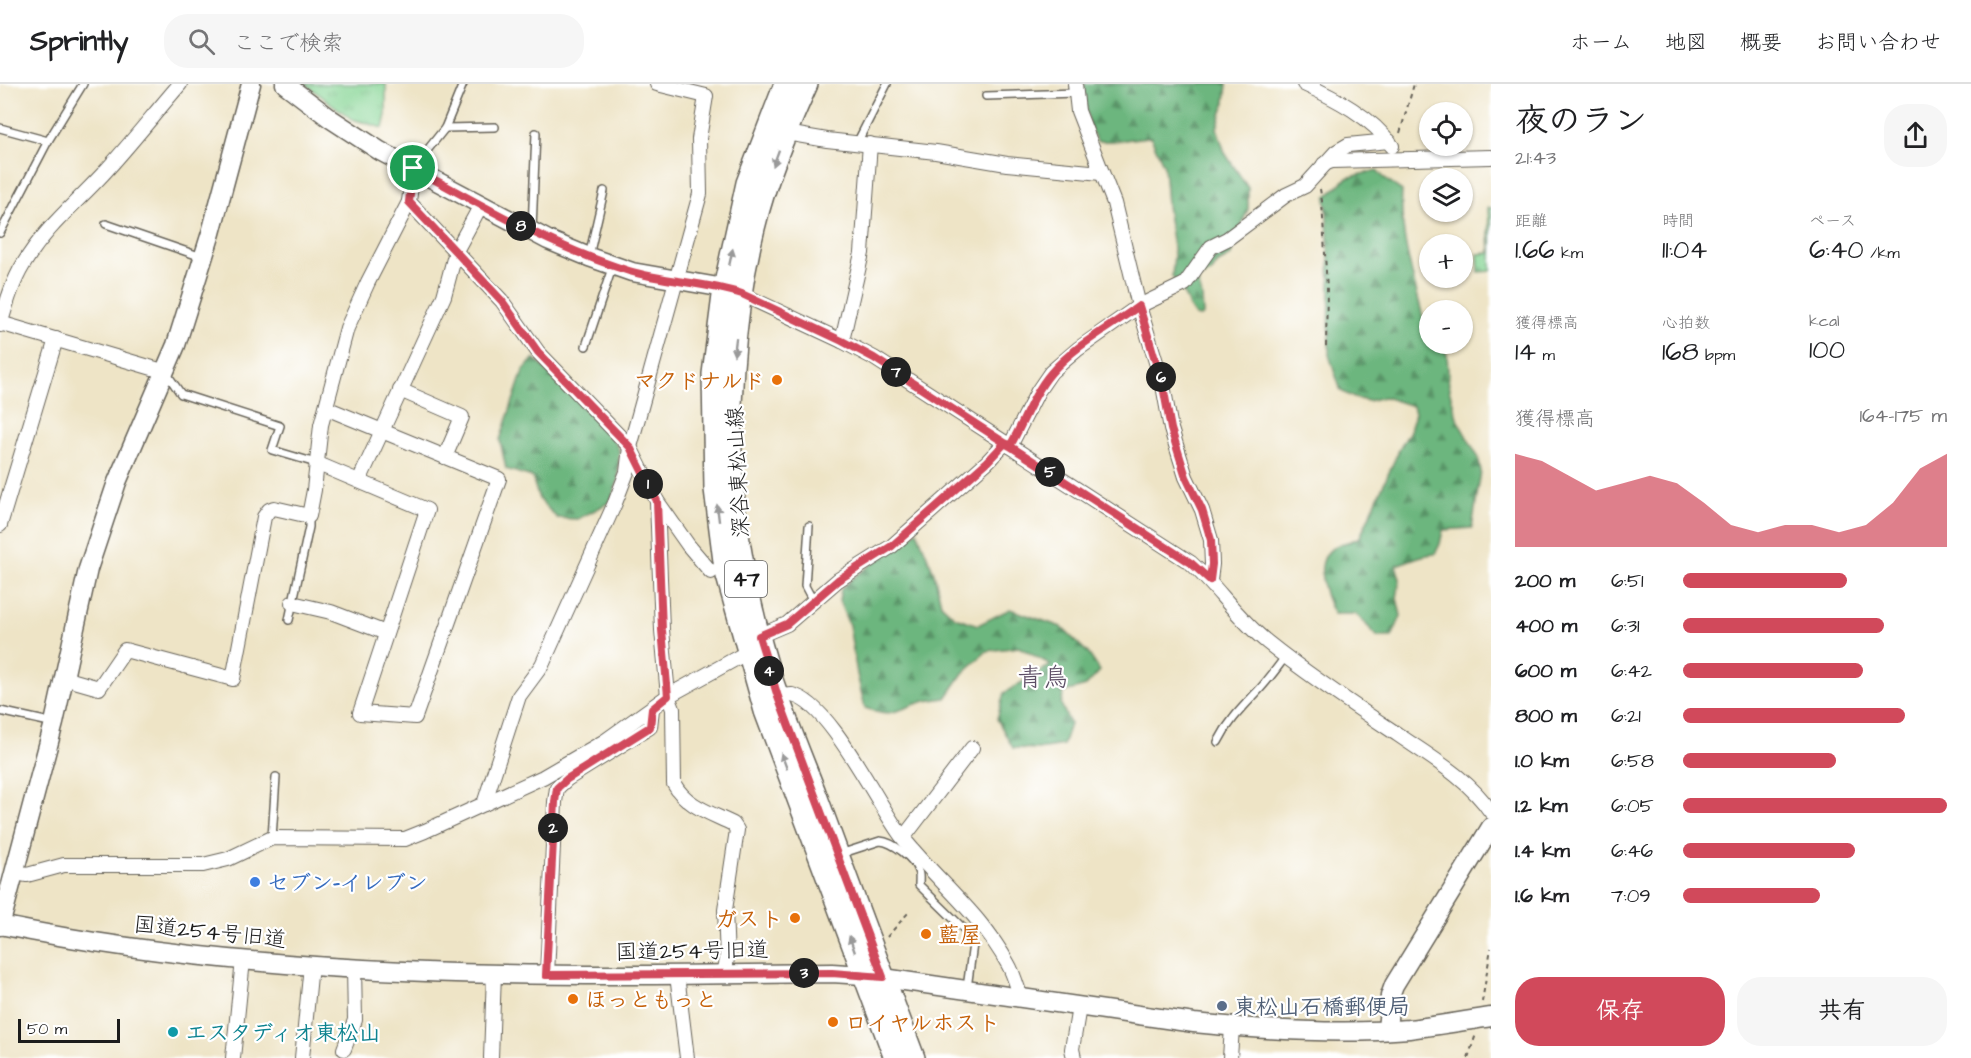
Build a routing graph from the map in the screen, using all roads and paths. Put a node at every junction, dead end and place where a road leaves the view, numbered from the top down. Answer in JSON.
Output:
{"nodes":[{"id":1,"x":83,"y":84,"type":"edge"},
{"id":2,"x":180,"y":84,"type":"edge"},
{"id":3,"x":251,"y":84,"type":"edge"},
{"id":4,"x":285,"y":84,"type":"edge"},
{"id":5,"x":463,"y":84,"type":"edge"},
{"id":6,"x":657,"y":84,"type":"edge"},
{"id":7,"x":785,"y":84,"type":"edge"},
{"id":8,"x":807,"y":84,"type":"edge"},
{"id":9,"x":887,"y":84,"type":"edge"},
{"id":10,"x":1304,"y":84,"type":"edge"},
{"id":11,"x":1414,"y":84,"type":"edge"},
{"id":12,"x":1075,"y":88,"type":"edge"},
{"id":13,"x":708,"y":90,"type":"edge"},
{"id":14,"x":986,"y":96,"type":"dead end"},
{"id":15,"x":495,"y":127,"type":"dead end"},
{"id":16,"x":0,"y":128,"type":"edge"},
{"id":17,"x":445,"y":128,"type":"junction"},
{"id":18,"x":536,"y":133,"type":"dead end"},
{"id":19,"x":786,"y":133,"type":"junction"},
{"id":20,"x":48,"y":141,"type":"junction"},
{"id":21,"x":864,"y":144,"type":"junction"},
{"id":22,"x":1393,"y":150,"type":"junction"},
{"id":23,"x":1491,"y":157,"type":"edge"},
{"id":24,"x":413,"y":168,"type":"junction"},
{"id":25,"x":1320,"y":169,"type":"junction"},
{"id":26,"x":1101,"y":173,"type":"junction"},
{"id":27,"x":604,"y":191,"type":"dead end"},
{"id":28,"x":409,"y":202,"type":"junction"},
{"id":29,"x":481,"y":205,"type":"junction"},
{"id":30,"x":106,"y":224,"type":"dead end"},
{"id":31,"x":532,"y":231,"type":"junction"},
{"id":32,"x":0,"y":234,"type":"edge"},
{"id":33,"x":456,"y":251,"type":"junction"},
{"id":34,"x":589,"y":257,"type":"junction"},
{"id":35,"x":204,"y":258,"type":"junction"},
{"id":36,"x":612,"y":265,"type":"junction"},
{"id":37,"x":676,"y":280,"type":"junction"},
{"id":38,"x":733,"y":291,"type":"junction"},
{"id":39,"x":1139,"y":306,"type":"junction"},
{"id":40,"x":0,"y":323,"type":"edge"},
{"id":41,"x":56,"y":339,"type":"junction"},
{"id":42,"x":842,"y":341,"type":"junction"},
{"id":43,"x":586,"y":346,"type":"dead end"},
{"id":44,"x":1326,"y":347,"type":"dead end"},
{"id":45,"x":166,"y":372,"type":"junction"},
{"id":46,"x":400,"y":390,"type":"junction"},
{"id":47,"x":326,"y":408,"type":"junction"},
{"id":48,"x":382,"y":431,"type":"junction"},
{"id":49,"x":1008,"y":444,"type":"junction"},
{"id":50,"x":630,"y":447,"type":"junction"},
{"id":51,"x":445,"y":457,"type":"junction"},
{"id":52,"x":316,"y":463,"type":"junction"},
{"id":53,"x":359,"y":481,"type":"junction"},
{"id":54,"x":657,"y":501,"type":"junction"},
{"id":55,"x":309,"y":516,"type":"junction"},
{"id":56,"x":0,"y":525,"type":"edge"},
{"id":57,"x":809,"y":526,"type":"dead end"},
{"id":58,"x":711,"y":572,"type":"dead end"},
{"id":59,"x":1210,"y":580,"type":"junction"},
{"id":60,"x":813,"y":601,"type":"junction"},
{"id":61,"x":292,"y":603,"type":"junction"},
{"id":62,"x":289,"y":620,"type":"dead end"},
{"id":63,"x":386,"y":633,"type":"junction"},
{"id":64,"x":753,"y":644,"type":"junction"},
{"id":65,"x":1286,"y":656,"type":"junction"},
{"id":66,"x":64,"y":678,"type":"junction"},
{"id":67,"x":668,"y":696,"type":"junction"},
{"id":68,"x":778,"y":697,"type":"junction"},
{"id":69,"x":652,"y":709,"type":"junction"},
{"id":70,"x":0,"y":711,"type":"edge"},
{"id":71,"x":54,"y":723,"type":"junction"},
{"id":72,"x":1218,"y":742,"type":"dead end"},
{"id":73,"x":972,"y":748,"type":"dead end"},
{"id":74,"x":276,"y":777,"type":"dead end"},
{"id":75,"x":484,"y":804,"type":"junction"},
{"id":76,"x":1491,"y":812,"type":"edge"},
{"id":77,"x":1491,"y":827,"type":"edge"},
{"id":78,"x":902,"y":836,"type":"junction"},
{"id":79,"x":272,"y":838,"type":"junction"},
{"id":80,"x":837,"y":855,"type":"junction"},
{"id":81,"x":15,"y":873,"type":"junction"},
{"id":82,"x":908,"y":913,"type":"dead end"},
{"id":83,"x":0,"y":925,"type":"edge"},
{"id":84,"x":887,"y":937,"type":"dead end"},
{"id":85,"x":1491,"y":948,"type":"edge"},
{"id":86,"x":243,"y":960,"type":"junction"},
{"id":87,"x":311,"y":965,"type":"junction"},
{"id":88,"x":354,"y":968,"type":"junction"},
{"id":89,"x":494,"y":974,"type":"junction"},
{"id":90,"x":546,"y":975,"type":"junction"},
{"id":91,"x":677,"y":975,"type":"junction"},
{"id":92,"x":724,"y":975,"type":"junction"},
{"id":93,"x":873,"y":976,"type":"junction"},
{"id":94,"x":967,"y":991,"type":"junction"},
{"id":95,"x":1021,"y":998,"type":"junction"},
{"id":96,"x":1079,"y":1007,"type":"junction"},
{"id":97,"x":1485,"y":1018,"type":"edge"},
{"id":98,"x":1232,"y":1027,"type":"junction"},
{"id":99,"x":1387,"y":1030,"type":"junction"},
{"id":100,"x":344,"y":1049,"type":"dead end"},
{"id":101,"x":233,"y":1058,"type":"edge"},
{"id":102,"x":302,"y":1058,"type":"edge"},
{"id":103,"x":491,"y":1058,"type":"edge"},
{"id":104,"x":687,"y":1058,"type":"edge"},
{"id":105,"x":895,"y":1058,"type":"edge"},
{"id":106,"x":914,"y":1058,"type":"edge"},
{"id":107,"x":1074,"y":1058,"type":"edge"},
{"id":108,"x":1230,"y":1058,"type":"edge"},
{"id":109,"x":1468,"y":1058,"type":"edge"}],
"edges":[{"from":1,"to":20,"type":"lane"},
{"from":2,"to":40,"type":"street"},
{"from":3,"to":35,"type":"street"},
{"from":4,"to":24,"type":"street"},
{"from":5,"to":17,"type":"lane"},
{"from":6,"to":13,"type":"street"},
{"from":38,"to":7,"type":"main road","name":"深谷東松山線","number":"47","one_way":true},
{"from":8,"to":19,"type":"main road","name":"深谷東松山線","number":"47"},
{"from":9,"to":21,"type":"lane"},
{"from":10,"to":22,"type":"street"},
{"from":11,"to":22,"type":"path"},
{"from":12,"to":14,"type":"lane"},
{"from":12,"to":26,"type":"street"},
{"from":13,"to":37,"type":"street"},
{"from":15,"to":17,"type":"lane"},
{"from":16,"to":20,"type":"lane"},
{"from":17,"to":24,"type":"lane"},
{"from":18,"to":31,"type":"lane"},
{"from":19,"to":21,"type":"street"},
{"from":19,"to":38,"type":"main road","name":"深谷東松山線","number":"47","one_way":true},
{"from":20,"to":32,"type":"lane"},
{"from":21,"to":26,"type":"street"},
{"from":21,"to":42,"type":"street"},
{"from":22,"to":23,"type":"street"},
{"from":22,"to":25,"type":"street"},
{"from":22,"to":25,"type":"street"},
{"from":24,"to":28,"type":"street"},
{"from":24,"to":29,"type":"street"},
{"from":25,"to":39,"type":"street"},
{"from":25,"to":44,"type":"path"},
{"from":26,"to":39,"type":"street"},
{"from":27,"to":34,"type":"lane"},
{"from":28,"to":33,"type":"street"},
{"from":28,"to":47,"type":"street"},
{"from":29,"to":31,"type":"street"},
{"from":29,"to":33,"type":"street"},
{"from":30,"to":35,"type":"lane"},
{"from":31,"to":34,"type":"street"},
{"from":33,"to":46,"type":"street"},
{"from":33,"to":50,"type":"street"},
{"from":34,"to":36,"type":"street"},
{"from":35,"to":45,"type":"street"},
{"from":36,"to":37,"type":"street"},
{"from":36,"to":43,"type":"lane"},
{"from":37,"to":38,"type":"street"},
{"from":37,"to":50,"type":"street"},
{"from":38,"to":42,"type":"street"},
{"from":38,"to":64,"type":"main road","name":"深谷東松山線","number":"47"},
{"from":39,"to":49,"type":"street"},
{"from":39,"to":59,"type":"street"},
{"from":40,"to":41,"type":"street"},
{"from":41,"to":45,"type":"street"},
{"from":41,"to":56,"type":"street"},
{"from":42,"to":49,"type":"street"},
{"from":45,"to":52,"type":"lane"},
{"from":45,"to":66,"type":"street"},
{"from":46,"to":48,"type":"street"},
{"from":46,"to":51,"type":"street"},
{"from":47,"to":48,"type":"street"},
{"from":47,"to":52,"type":"street"},
{"from":48,"to":51,"type":"street"},
{"from":48,"to":53,"type":"street"},
{"from":49,"to":59,"type":"street"},
{"from":49,"to":60,"type":"street"},
{"from":50,"to":54,"type":"street"},
{"from":50,"to":75,"type":"street"},
{"from":51,"to":63,"type":"street"},
{"from":52,"to":53,"type":"street"},
{"from":52,"to":55,"type":"street"},
{"from":53,"to":63,"type":"street"},
{"from":54,"to":58,"type":"street"},
{"from":54,"to":67,"type":"street"},
{"from":55,"to":61,"type":"lane"},
{"from":55,"to":66,"type":"street"},
{"from":57,"to":60,"type":"lane"},
{"from":59,"to":65,"type":"street"},
{"from":60,"to":64,"type":"street"},
{"from":61,"to":62,"type":"lane"},
{"from":61,"to":63,"type":"street"},
{"from":64,"to":67,"type":"street"},
{"from":64,"to":68,"type":"main road","name":"深谷東松山線","number":"47"},
{"from":93,"to":64,"type":"main road","name":"深谷東松山線","number":"47","one_way":true},
{"from":65,"to":72,"type":"lane"},
{"from":65,"to":76,"type":"street"},
{"from":66,"to":71,"type":"street"},
{"from":67,"to":69,"type":"street"},
{"from":67,"to":92,"type":"street"},
{"from":68,"to":78,"type":"street"},
{"from":68,"to":80,"type":"main road","name":"深谷東松山線","number":"47"},
{"from":69,"to":75,"type":"street"},
{"from":69,"to":90,"type":"street"},
{"from":70,"to":71,"type":"lane"},
{"from":71,"to":81,"type":"street"},
{"from":73,"to":78,"type":"street"},
{"from":74,"to":79,"type":"lane"},
{"from":75,"to":79,"type":"street"},
{"from":77,"to":99,"type":"street"},
{"from":78,"to":95,"type":"street"},
{"from":79,"to":81,"type":"street"},
{"from":80,"to":93,"type":"main road","name":"深谷東松山線","number":"47"},
{"from":80,"to":94,"type":"lane"},
{"from":81,"to":83,"type":"street"},
{"from":82,"to":84,"type":"path"},
{"from":83,"to":86,"type":"street","name":"国道254号旧道"},
{"from":85,"to":97,"type":"path"},
{"from":86,"to":87,"type":"street","name":"国道254号旧道"},
{"from":86,"to":101,"type":"street"},
{"from":87,"to":88,"type":"street","name":"国道254号旧道"},
{"from":87,"to":102,"type":"street"},
{"from":88,"to":89,"type":"street","name":"国道254号旧道"},
{"from":88,"to":100,"type":"street"},
{"from":89,"to":90,"type":"street","name":"国道254号旧道"},
{"from":89,"to":103,"type":"street"},
{"from":90,"to":91,"type":"street","name":"国道254号旧道"},
{"from":91,"to":92,"type":"street","name":"国道254号旧道"},
{"from":91,"to":104,"type":"street"},
{"from":92,"to":93,"type":"street","name":"国道254号旧道"},
{"from":93,"to":94,"type":"street","name":"国道254号旧道"},
{"from":93,"to":105,"type":"main road","name":"深谷東松山線","number":"47"},
{"from":93,"to":106,"type":"main road","name":"深谷東松山線","number":"47"},
{"from":94,"to":95,"type":"street","name":"国道254号旧道"},
{"from":95,"to":96,"type":"street","name":"国道254号旧道"},
{"from":96,"to":98,"type":"street","name":"国道254号旧道"},
{"from":96,"to":107,"type":"street"},
{"from":97,"to":99,"type":"street","name":"国道254号旧道"},
{"from":97,"to":109,"type":"path"},
{"from":98,"to":99,"type":"street","name":"国道254号旧道"},
{"from":98,"to":108,"type":"street"}]}
